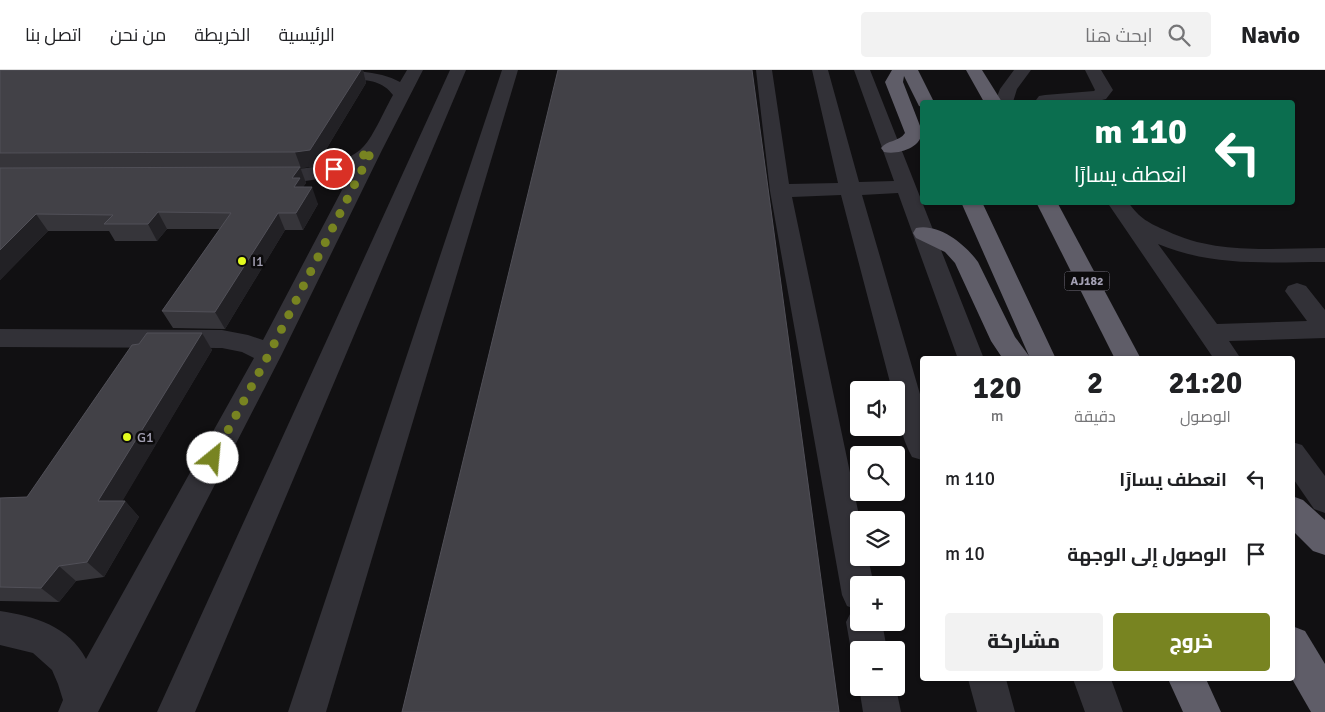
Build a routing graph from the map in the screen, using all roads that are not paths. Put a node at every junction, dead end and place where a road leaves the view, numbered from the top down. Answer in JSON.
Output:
{"nodes":[{"id":1,"x":415,"y":70,"type":"edge"},
{"id":2,"x":458,"y":70,"type":"edge"},
{"id":3,"x":510,"y":70,"type":"edge"},
{"id":4,"x":764,"y":70,"type":"edge"},
{"id":5,"x":820,"y":70,"type":"edge"},
{"id":6,"x":862,"y":70,"type":"edge"},
{"id":7,"x":901,"y":70,"type":"edge"},
{"id":8,"x":910,"y":70,"type":"edge"},
{"id":9,"x":974,"y":70,"type":"edge"},
{"id":10,"x":1024,"y":70,"type":"edge"},
{"id":11,"x":1093,"y":70,"type":"edge"},
{"id":12,"x":308,"y":74,"type":"edge"},
{"id":13,"x":402,"y":95,"type":"junction"},
{"id":14,"x":924,"y":100,"type":"edge"},
{"id":15,"x":992,"y":100,"type":"edge"},
{"id":16,"x":1004,"y":100,"type":"edge"},
{"id":17,"x":1045,"y":100,"type":"edge"},
{"id":18,"x":1061,"y":100,"type":"edge"},
{"id":19,"x":890,"y":148,"type":"junction"},
{"id":20,"x":372,"y":150,"type":"junction"},
{"id":21,"x":245,"y":176,"type":"edge"},
{"id":22,"x":906,"y":187,"type":"junction"},
{"id":23,"x":850,"y":189,"type":"junction"},
{"id":24,"x":780,"y":191,"type":"junction"},
{"id":25,"x":972,"y":205,"type":"edge"},
{"id":26,"x":1048,"y":205,"type":"edge"},
{"id":27,"x":1124,"y":212,"type":"edge"},
{"id":28,"x":924,"y":233,"type":"junction"},
{"id":29,"x":1223,"y":255,"type":"junction"},
{"id":30,"x":1325,"y":256,"type":"edge"},
{"id":31,"x":1176,"y":286,"type":"junction"},
{"id":32,"x":1297,"y":291,"type":"dead end"},
{"id":33,"x":1325,"y":328,"type":"edge"},
{"id":34,"x":1210,"y":333,"type":"junction"},
{"id":35,"x":1115,"y":335,"type":"junction"},
{"id":36,"x":0,"y":338,"type":"edge"},
{"id":37,"x":269,"y":354,"type":"junction"},
{"id":38,"x":970,"y":356,"type":"edge"},
{"id":39,"x":1015,"y":356,"type":"edge"},
{"id":40,"x":1042,"y":356,"type":"edge"},
{"id":41,"x":1126,"y":356,"type":"edge"},
{"id":42,"x":1136,"y":356,"type":"edge"},
{"id":43,"x":1226,"y":356,"type":"edge"},
{"id":44,"x":920,"y":441,"type":"edge"},
{"id":45,"x":1295,"y":457,"type":"edge"},
{"id":46,"x":1325,"y":500,"type":"edge"},
{"id":47,"x":1295,"y":512,"type":"edge"},
{"id":48,"x":1325,"y":541,"type":"edge"},
{"id":49,"x":855,"y":576,"type":"edge"},
{"id":50,"x":0,"y":628,"type":"edge"},
{"id":51,"x":1295,"y":648,"type":"edge"},
{"id":52,"x":988,"y":681,"type":"edge"},
{"id":53,"x":1093,"y":681,"type":"edge"},
{"id":54,"x":1188,"y":681,"type":"edge"},
{"id":55,"x":879,"y":696,"type":"edge"},
{"id":56,"x":1325,"y":699,"type":"edge"},
{"id":57,"x":80,"y":706,"type":"edge"},
{"id":58,"x":176,"y":712,"type":"edge"},
{"id":59,"x":306,"y":712,"type":"edge"},
{"id":60,"x":882,"y":712,"type":"edge"},
{"id":61,"x":996,"y":712,"type":"edge"},
{"id":62,"x":1104,"y":712,"type":"edge"},
{"id":63,"x":1202,"y":712,"type":"edge"}],
"edges":[{"from":1,"to":13,"type":"street"},
{"from":2,"to":58,"type":"street"},
{"from":3,"to":59,"type":"street"},
{"from":4,"to":24,"type":"street"},
{"from":5,"to":23,"type":"street"},
{"from":6,"to":19,"type":"street"},
{"from":7,"to":19,"type":"highway"},
{"from":8,"to":14,"type":"highway"},
{"from":9,"to":15,"type":"highway"},
{"from":10,"to":16,"type":"street"},
{"from":10,"to":17,"type":"street"},
{"from":11,"to":18,"type":"street"},
{"from":12,"to":13,"type":"street"},
{"from":13,"to":20,"type":"street"},
{"from":19,"to":22,"type":"street"},
{"from":20,"to":21,"type":"street"},
{"from":20,"to":37,"type":"street"},
{"from":22,"to":23,"type":"street"},
{"from":22,"to":28,"type":"street"},
{"from":23,"to":24,"type":"street"},
{"from":23,"to":44,"type":"street"},
{"from":24,"to":49,"type":"street"},
{"from":25,"to":40,"type":"highway"},
{"from":26,"to":35,"type":"highway","number":"AJ182"},
{"from":27,"to":29,"type":"street"},
{"from":27,"to":31,"type":"street"},
{"from":28,"to":38,"type":"street"},
{"from":28,"to":39,"type":"highway"},
{"from":29,"to":30,"type":"street"},
{"from":29,"to":31,"type":"street"},
{"from":31,"to":34,"type":"street"},
{"from":32,"to":33,"type":"street"},
{"from":33,"to":34,"type":"street"},
{"from":34,"to":43,"type":"street"},
{"from":35,"to":41,"type":"highway","number":"AJ182"},
{"from":35,"to":42,"type":"highway"},
{"from":36,"to":37,"type":"street"},
{"from":37,"to":57,"type":"street"},
{"from":45,"to":46,"type":"street"},
{"from":47,"to":48,"type":"highway"},
{"from":50,"to":57,"type":"street"},
{"from":51,"to":56,"type":"highway"},
{"from":52,"to":61,"type":"street"},
{"from":53,"to":62,"type":"street"},
{"from":54,"to":63,"type":"highway"},
{"from":55,"to":60,"type":"street"}]}
